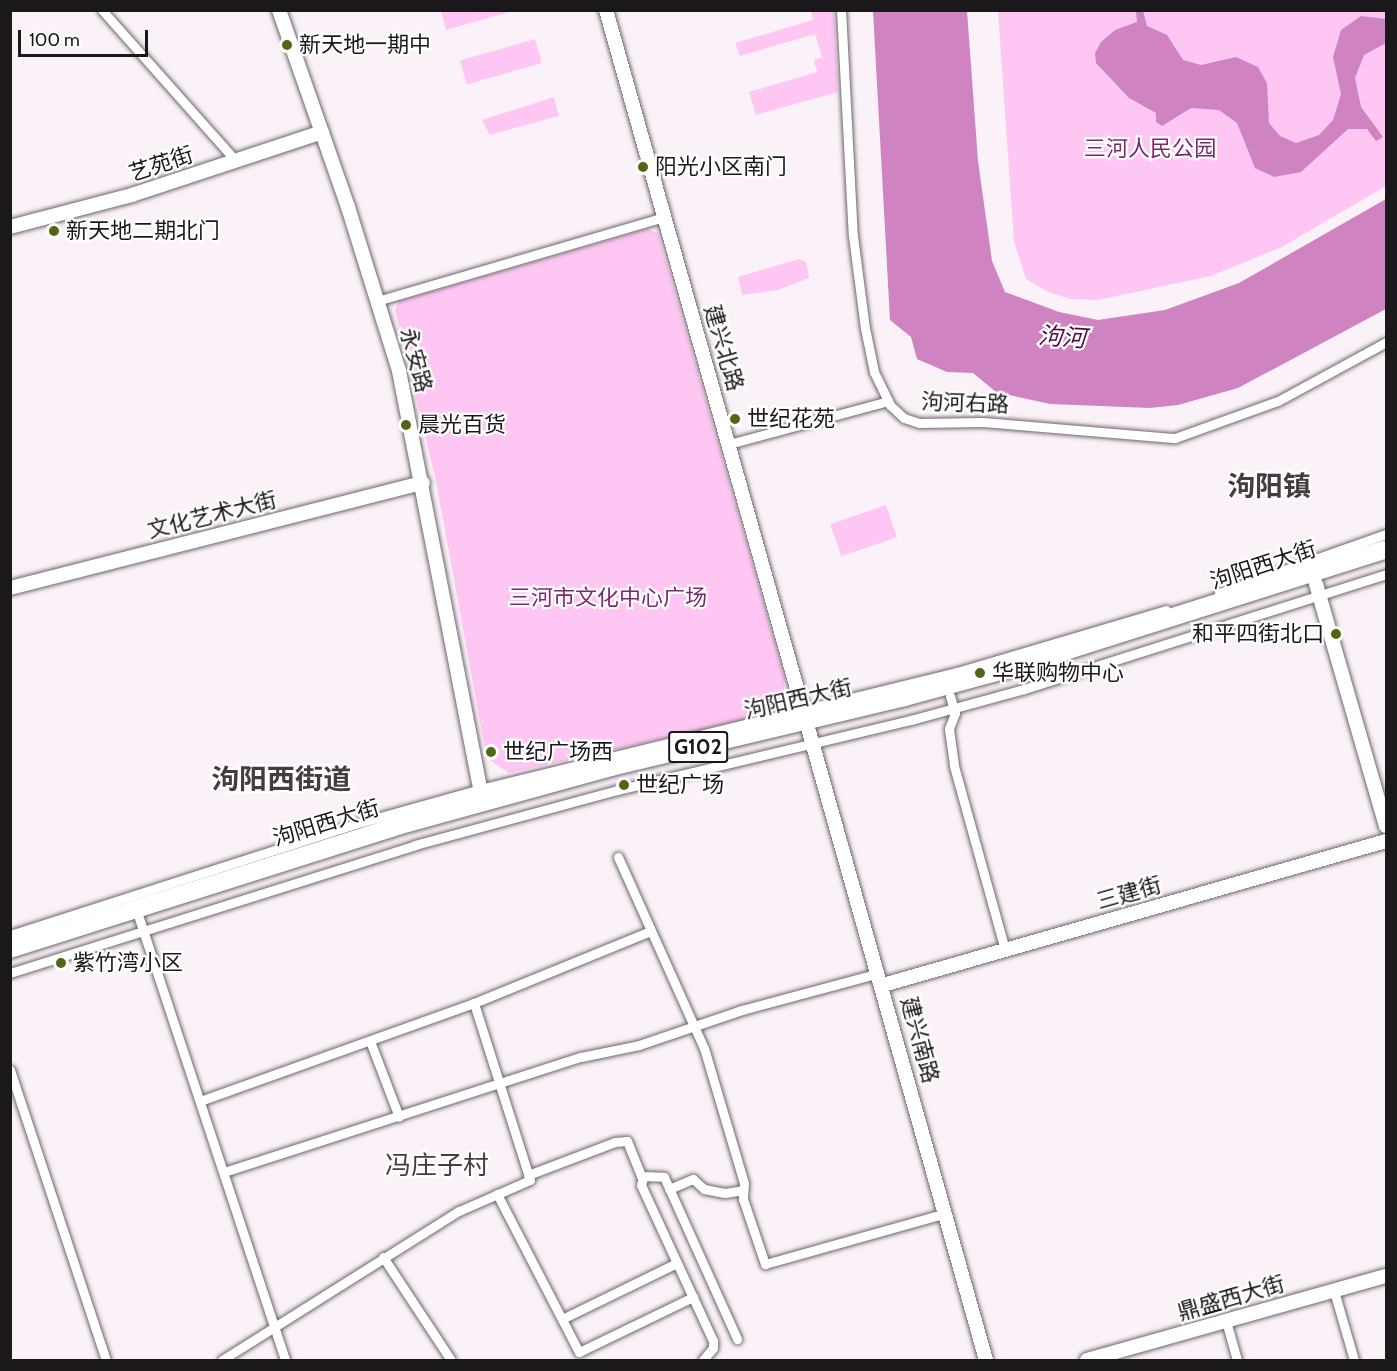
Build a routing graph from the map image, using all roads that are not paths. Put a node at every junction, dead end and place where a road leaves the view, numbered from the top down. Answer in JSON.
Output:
{"nodes":[{"id":1,"x":102,"y":10,"type":"edge"},
{"id":2,"x":279,"y":10,"type":"edge"},
{"id":3,"x":606,"y":10,"type":"edge"},
{"id":4,"x":841,"y":10,"type":"edge"},
{"id":5,"x":322,"y":132,"type":"junction"},
{"id":6,"x":236,"y":161,"type":"junction"},
{"id":7,"x":665,"y":217,"type":"junction"},
{"id":8,"x":10,"y":227,"type":"edge"},
{"id":9,"x":377,"y":301,"type":"junction"},
{"id":10,"x":1386,"y":342,"type":"edge"},
{"id":11,"x":888,"y":401,"type":"junction"},
{"id":12,"x":729,"y":444,"type":"junction"},
{"id":13,"x":423,"y":483,"type":"junction"},
{"id":14,"x":1386,"y":534,"type":"edge"},
{"id":15,"x":1386,"y":549,"type":"edge"},
{"id":16,"x":1386,"y":560,"type":"edge"},
{"id":17,"x":1386,"y":574,"type":"edge"},
{"id":18,"x":10,"y":588,"type":"edge"},
{"id":19,"x":1318,"y":590,"type":"junction"},
{"id":20,"x":952,"y":702,"type":"junction"},
{"id":21,"x":809,"y":726,"type":"junction"},
{"id":22,"x":481,"y":795,"type":"junction"},
{"id":23,"x":1386,"y":826,"type":"edge"},
{"id":24,"x":1386,"y":841,"type":"edge"},
{"id":25,"x":618,"y":857,"type":"dead end"},
{"id":26,"x":141,"y":924,"type":"junction"},
{"id":27,"x":650,"y":932,"type":"junction"},
{"id":28,"x":10,"y":935,"type":"edge"},
{"id":29,"x":10,"y":949,"type":"edge"},
{"id":30,"x":1005,"y":950,"type":"junction"},
{"id":31,"x":10,"y":960,"type":"edge"},
{"id":32,"x":10,"y":973,"type":"edge"},
{"id":33,"x":881,"y":979,"type":"junction"},
{"id":34,"x":474,"y":1004,"type":"junction"},
{"id":35,"x":695,"y":1025,"type":"junction"},
{"id":36,"x":370,"y":1041,"type":"junction"},
{"id":37,"x":10,"y":1070,"type":"edge"},
{"id":38,"x":498,"y":1086,"type":"junction"},
{"id":39,"x":200,"y":1101,"type":"junction"},
{"id":40,"x":399,"y":1117,"type":"junction"},
{"id":41,"x":224,"y":1172,"type":"junction"},
{"id":42,"x":528,"y":1175,"type":"junction"},
{"id":43,"x":643,"y":1178,"type":"junction"},
{"id":44,"x":669,"y":1189,"type":"junction"},
{"id":45,"x":743,"y":1190,"type":"junction"},
{"id":46,"x":497,"y":1194,"type":"junction"},
{"id":47,"x":946,"y":1213,"type":"junction"},
{"id":48,"x":383,"y":1257,"type":"junction"},
{"id":49,"x":677,"y":1263,"type":"junction"},
{"id":50,"x":1386,"y":1276,"type":"edge"},
{"id":51,"x":1334,"y":1291,"type":"junction"},
{"id":52,"x":693,"y":1297,"type":"junction"},
{"id":53,"x":562,"y":1319,"type":"junction"},
{"id":54,"x":1226,"y":1322,"type":"junction"},
{"id":55,"x":274,"y":1327,"type":"junction"},
{"id":56,"x":737,"y":1339,"type":"dead end"},
{"id":57,"x":106,"y":1360,"type":"edge"},
{"id":58,"x":222,"y":1360,"type":"edge"},
{"id":59,"x":285,"y":1360,"type":"edge"},
{"id":60,"x":451,"y":1360,"type":"edge"},
{"id":61,"x":703,"y":1360,"type":"edge"},
{"id":62,"x":986,"y":1360,"type":"edge"},
{"id":63,"x":1088,"y":1360,"type":"edge"},
{"id":64,"x":1237,"y":1360,"type":"edge"},
{"id":65,"x":1354,"y":1360,"type":"edge"}],
"edges":[{"from":1,"to":6,"type":"street"},
{"from":2,"to":5,"type":"street","name":"永安路"},
{"from":3,"to":7,"type":"street","name":"建兴北路"},
{"from":4,"to":11,"type":"street","name":"泃河右路"},
{"from":5,"to":6,"type":"street","name":"艺苑街"},
{"from":5,"to":9,"type":"street","name":"永安路"},
{"from":6,"to":8,"type":"street","name":"艺苑街"},
{"from":7,"to":9,"type":"street"},
{"from":7,"to":12,"type":"street","name":"建兴北路"},
{"from":9,"to":13,"type":"street","name":"永安路"},
{"from":10,"to":11,"type":"street","name":"泃河右路"},
{"from":11,"to":12,"type":"street"},
{"from":12,"to":21,"type":"street","name":"建兴北路"},
{"from":13,"to":18,"type":"street","name":"文化艺术大街"},
{"from":13,"to":22,"type":"street","name":"永安路"},
{"from":14,"to":21,"type":"street"},
{"from":15,"to":21,"type":"highway","name":"泃阳西大街","number":"G102"},
{"from":16,"to":19,"type":"highway","name":"泃阳西大街","number":"G102"},
{"from":17,"to":19,"type":"street"},
{"from":19,"to":20,"type":"highway","name":"泃阳西大街","number":"G102"},
{"from":19,"to":23,"type":"street"},
{"from":20,"to":21,"type":"highway","name":"泃阳西大街","number":"G102"},
{"from":20,"to":30,"type":"street"},
{"from":21,"to":22,"type":"highway","name":"泃阳西大街","number":"G102"},
{"from":21,"to":26,"type":"highway","name":"泃阳西大街","number":"G102"},
{"from":21,"to":33,"type":"street","name":"建兴南路"},
{"from":22,"to":28,"type":"street"},
{"from":22,"to":29,"type":"highway","name":"泃阳西大街","number":"G102"},
{"from":24,"to":30,"type":"street","name":"三建街"},
{"from":25,"to":27,"type":"street"},
{"from":26,"to":31,"type":"highway","name":"泃阳西大街","number":"G102"},
{"from":26,"to":32,"type":"street"},
{"from":26,"to":39,"type":"street"},
{"from":27,"to":34,"type":"street"},
{"from":27,"to":35,"type":"street"},
{"from":30,"to":33,"type":"street","name":"三建街"},
{"from":33,"to":35,"type":"street"},
{"from":33,"to":47,"type":"street","name":"建兴南路"},
{"from":34,"to":36,"type":"street"},
{"from":34,"to":38,"type":"street"},
{"from":35,"to":38,"type":"street"},
{"from":35,"to":45,"type":"street"},
{"from":36,"to":39,"type":"street"},
{"from":36,"to":40,"type":"street"},
{"from":37,"to":57,"type":"street"},
{"from":38,"to":40,"type":"street"},
{"from":38,"to":42,"type":"street"},
{"from":39,"to":41,"type":"street"},
{"from":40,"to":41,"type":"street"},
{"from":41,"to":55,"type":"street"},
{"from":42,"to":43,"type":"street"},
{"from":42,"to":46,"type":"street"},
{"from":43,"to":44,"type":"street"},
{"from":43,"to":49,"type":"street"},
{"from":44,"to":45,"type":"street"},
{"from":44,"to":56,"type":"street"},
{"from":45,"to":47,"type":"street"},
{"from":46,"to":48,"type":"street"},
{"from":46,"to":53,"type":"street"},
{"from":47,"to":62,"type":"street","name":"建兴南路"},
{"from":48,"to":55,"type":"street"},
{"from":48,"to":60,"type":"street"},
{"from":49,"to":52,"type":"street"},
{"from":49,"to":53,"type":"street"},
{"from":50,"to":51,"type":"street","name":"鼎盛西大街"},
{"from":51,"to":54,"type":"street","name":"鼎盛西大街"},
{"from":51,"to":65,"type":"street"},
{"from":52,"to":53,"type":"street"},
{"from":52,"to":61,"type":"street"},
{"from":54,"to":63,"type":"street","name":"鼎盛西大街"},
{"from":54,"to":64,"type":"street"},
{"from":55,"to":58,"type":"street"},
{"from":55,"to":59,"type":"street"}]}
